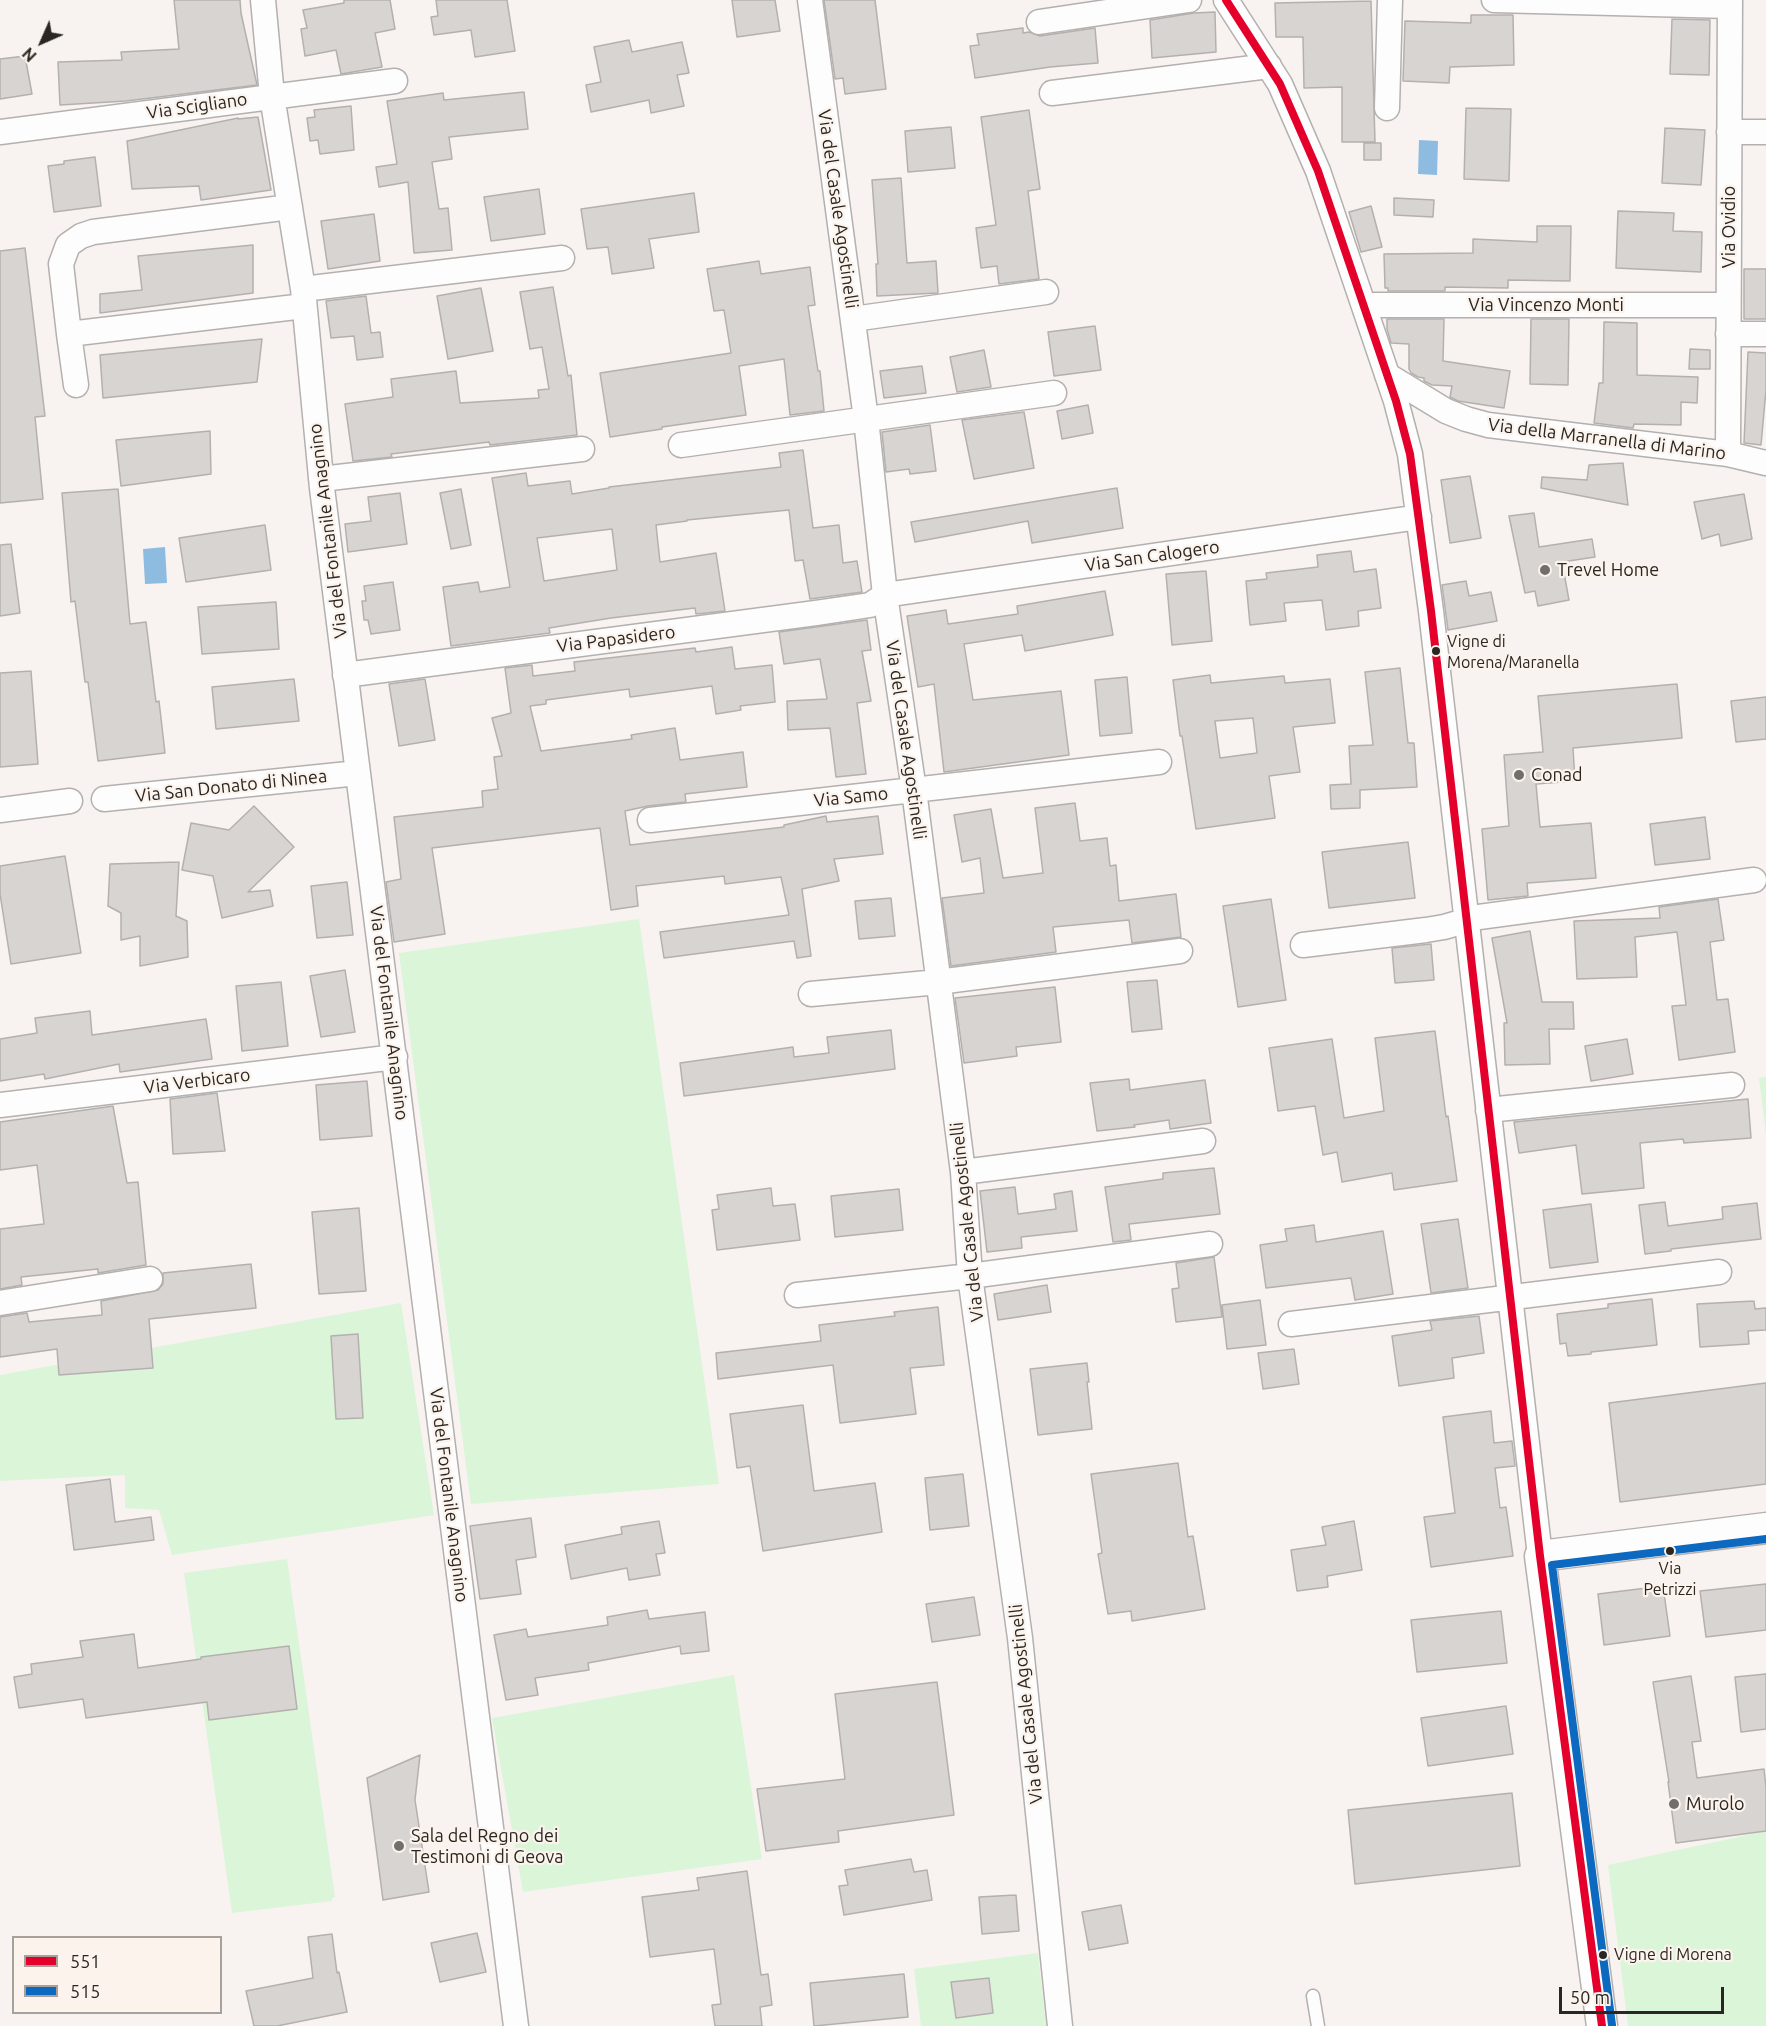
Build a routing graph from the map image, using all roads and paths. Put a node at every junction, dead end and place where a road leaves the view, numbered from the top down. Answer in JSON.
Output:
{"nodes":[{"id":1,"x":263,"y":0,"type":"edge"},
{"id":2,"x":810,"y":0,"type":"edge"},
{"id":3,"x":1189,"y":0,"type":"edge"},
{"id":4,"x":1226,"y":0,"type":"edge"},
{"id":5,"x":1390,"y":0,"type":"edge"},
{"id":6,"x":1494,"y":0,"type":"edge"},
{"id":7,"x":1730,"y":3,"type":"edge"},
{"id":8,"x":1039,"y":22,"type":"dead end"},
{"id":9,"x":1269,"y":66,"type":"junction"},
{"id":10,"x":394,"y":81,"type":"dead end"},
{"id":11,"x":1052,"y":93,"type":"dead end"},
{"id":12,"x":272,"y":96,"type":"junction"},
{"id":13,"x":1387,"y":108,"type":"dead end"},
{"id":14,"x":0,"y":132,"type":"edge"},
{"id":15,"x":1730,"y":132,"type":"junction"},
{"id":16,"x":1766,"y":132,"type":"edge"},
{"id":17,"x":290,"y":207,"type":"junction"},
{"id":18,"x":562,"y":258,"type":"dead end"},
{"id":19,"x":1046,"y":292,"type":"dead end"},
{"id":20,"x":304,"y":298,"type":"junction"},
{"id":21,"x":1364,"y":305,"type":"junction"},
{"id":22,"x":1728,"y":305,"type":"junction"},
{"id":23,"x":853,"y":319,"type":"junction"},
{"id":24,"x":69,"y":334,"type":"junction"},
{"id":25,"x":1728,"y":334,"type":"junction"},
{"id":26,"x":1766,"y":334,"type":"edge"},
{"id":27,"x":1387,"y":375,"type":"junction"},
{"id":28,"x":76,"y":385,"type":"dead end"},
{"id":29,"x":1054,"y":393,"type":"dead end"},
{"id":30,"x":866,"y":419,"type":"junction"},
{"id":31,"x":681,"y":445,"type":"dead end"},
{"id":32,"x":582,"y":449,"type":"dead end"},
{"id":33,"x":1728,"y":454,"type":"junction"},
{"id":34,"x":1766,"y":463,"type":"edge"},
{"id":35,"x":321,"y":479,"type":"junction"},
{"id":36,"x":1419,"y":517,"type":"junction"},
{"id":37,"x":885,"y":596,"type":"junction"},
{"id":38,"x":345,"y":675,"type":"junction"},
{"id":39,"x":1158,"y":762,"type":"dead end"},
{"id":40,"x":358,"y":773,"type":"junction"},
{"id":41,"x":914,"y":790,"type":"junction"},
{"id":42,"x":104,"y":799,"type":"dead end"},
{"id":43,"x":70,"y":801,"type":"dead end"},
{"id":44,"x":0,"y":810,"type":"edge"},
{"id":45,"x":650,"y":820,"type":"dead end"},
{"id":46,"x":1754,"y":880,"type":"dead end"},
{"id":47,"x":1466,"y":921,"type":"junction"},
{"id":48,"x":1303,"y":945,"type":"dead end"},
{"id":49,"x":1180,"y":951,"type":"dead end"},
{"id":50,"x":938,"y":982,"type":"junction"},
{"id":51,"x":811,"y":993,"type":"dead end"},
{"id":52,"x":395,"y":1057,"type":"junction"},
{"id":53,"x":1732,"y":1085,"type":"dead end"},
{"id":54,"x":0,"y":1105,"type":"edge"},
{"id":55,"x":1488,"y":1110,"type":"junction"},
{"id":56,"x":1203,"y":1141,"type":"dead end"},
{"id":57,"x":963,"y":1172,"type":"junction"},
{"id":58,"x":1210,"y":1244,"type":"dead end"},
{"id":59,"x":1719,"y":1272,"type":"dead end"},
{"id":60,"x":970,"y":1276,"type":"junction"},
{"id":61,"x":150,"y":1279,"type":"dead end"},
{"id":62,"x":797,"y":1295,"type":"dead end"},
{"id":63,"x":1510,"y":1297,"type":"junction"},
{"id":64,"x":0,"y":1303,"type":"edge"},
{"id":65,"x":1292,"y":1324,"type":"dead end"},
{"id":66,"x":1766,"y":1528,"type":"edge"},
{"id":67,"x":1540,"y":1556,"type":"junction"},
{"id":68,"x":1313,"y":1995,"type":"dead end"},
{"id":69,"x":516,"y":2026,"type":"edge"},
{"id":70,"x":1060,"y":2026,"type":"edge"},
{"id":71,"x":1318,"y":2026,"type":"edge"},
{"id":72,"x":1602,"y":2026,"type":"edge"}],
"edges":[{"from":1,"to":12,"type":"street","name":"Via del Fontanile Anagnino"},
{"from":2,"to":23,"type":"street","name":"Via del Casale Agostinelli"},
{"from":3,"to":8,"type":"street"},
{"from":4,"to":9,"type":"street"},
{"from":5,"to":13,"type":"street"},
{"from":6,"to":7,"type":"street"},
{"from":7,"to":15,"type":"street","name":"Via Ovidio"},
{"from":9,"to":11,"type":"street"},
{"from":9,"to":21,"type":"street"},
{"from":10,"to":12,"type":"street","name":"Via Scigliano"},
{"from":12,"to":14,"type":"street","name":"Via Scigliano"},
{"from":12,"to":17,"type":"street","name":"Via del Fontanile Anagnino"},
{"from":15,"to":16,"type":"street"},
{"from":15,"to":22,"type":"street","name":"Via Ovidio"},
{"from":17,"to":20,"type":"street","name":"Via del Fontanile Anagnino"},
{"from":17,"to":24,"type":"street"},
{"from":18,"to":20,"type":"street"},
{"from":19,"to":23,"type":"street"},
{"from":20,"to":24,"type":"street"},
{"from":20,"to":35,"type":"street","name":"Via del Fontanile Anagnino"},
{"from":21,"to":22,"type":"street","name":"Via Vincenzo Monti"},
{"from":21,"to":27,"type":"street"},
{"from":22,"to":25,"type":"street","name":"Via Ovidio"},
{"from":23,"to":30,"type":"street","name":"Via del Casale Agostinelli"},
{"from":24,"to":28,"type":"street"},
{"from":25,"to":26,"type":"street"},
{"from":25,"to":33,"type":"street","name":"Via Ovidio"},
{"from":27,"to":33,"type":"street","name":"Via della Marranella di Marino"},
{"from":27,"to":36,"type":"street"},
{"from":29,"to":30,"type":"street"},
{"from":30,"to":31,"type":"street"},
{"from":30,"to":37,"type":"street","name":"Via del Casale Agostinelli"},
{"from":32,"to":35,"type":"street"},
{"from":33,"to":34,"type":"street","name":"Via della Marranella di Marino"},
{"from":35,"to":38,"type":"street","name":"Via del Fontanile Anagnino"},
{"from":36,"to":37,"type":"street","name":"Via San Calogero"},
{"from":36,"to":47,"type":"street"},
{"from":37,"to":38,"type":"street","name":"Via Papasidero"},
{"from":37,"to":41,"type":"street","name":"Via del Casale Agostinelli"},
{"from":38,"to":40,"type":"street","name":"Via del Fontanile Anagnino"},
{"from":39,"to":41,"type":"street","name":"Via Samo"},
{"from":40,"to":42,"type":"street","name":"Via San Donato di Ninea"},
{"from":40,"to":52,"type":"street","name":"Via del Fontanile Anagnino"},
{"from":41,"to":45,"type":"street","name":"Via Samo"},
{"from":41,"to":50,"type":"street","name":"Via del Casale Agostinelli"},
{"from":43,"to":44,"type":"street"},
{"from":46,"to":47,"type":"street"},
{"from":47,"to":48,"type":"street"},
{"from":47,"to":55,"type":"street"},
{"from":49,"to":50,"type":"street"},
{"from":50,"to":51,"type":"street"},
{"from":50,"to":57,"type":"street","name":"Via del Casale Agostinelli"},
{"from":52,"to":54,"type":"street","name":"Via Verbicaro"},
{"from":52,"to":69,"type":"street","name":"Via del Fontanile Anagnino"},
{"from":53,"to":55,"type":"street"},
{"from":55,"to":63,"type":"street"},
{"from":56,"to":57,"type":"street"},
{"from":57,"to":60,"type":"street","name":"Via del Casale Agostinelli"},
{"from":58,"to":60,"type":"street"},
{"from":59,"to":63,"type":"street"},
{"from":60,"to":62,"type":"street"},
{"from":60,"to":70,"type":"street","name":"Via del Casale Agostinelli"},
{"from":61,"to":64,"type":"street"},
{"from":63,"to":65,"type":"street"},
{"from":63,"to":67,"type":"street"},
{"from":66,"to":67,"type":"street"},
{"from":67,"to":72,"type":"street"},
{"from":68,"to":71,"type":"lane"}]}
